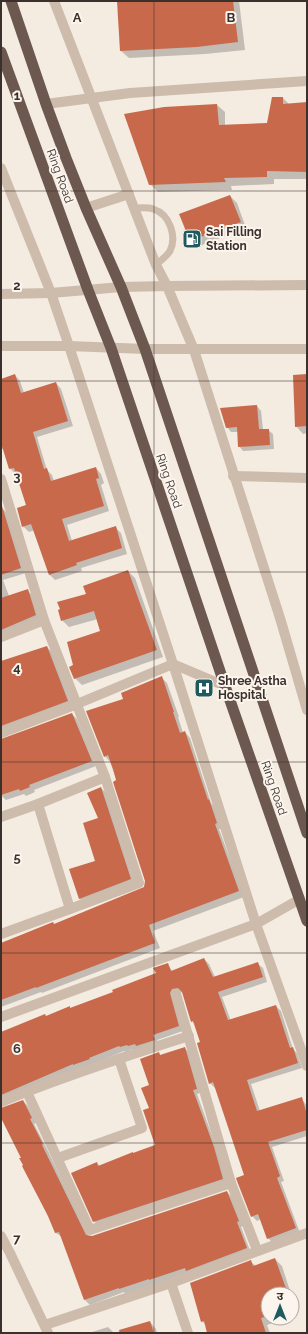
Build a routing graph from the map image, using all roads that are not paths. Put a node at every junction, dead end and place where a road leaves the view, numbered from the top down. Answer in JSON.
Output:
{"nodes":[{"id":1,"x":11,"y":1,"type":"edge"},
{"id":2,"x":54,"y":1,"type":"edge"},
{"id":3,"x":1,"y":52,"type":"edge"},
{"id":4,"x":307,"y":81,"type":"edge"},
{"id":5,"x":92,"y":98,"type":"junction"},
{"id":6,"x":46,"y":104,"type":"junction"},
{"id":7,"x":1,"y":168,"type":"edge"},
{"id":8,"x":129,"y":194,"type":"junction"},
{"id":9,"x":86,"y":208,"type":"junction"},
{"id":10,"x":134,"y":208,"type":"junction"},
{"id":11,"x":156,"y":265,"type":"junction"},
{"id":12,"x":307,"y":285,"type":"edge"},
{"id":13,"x":167,"y":286,"type":"junction"},
{"id":14,"x":120,"y":287,"type":"junction"},
{"id":15,"x":88,"y":290,"type":"junction"},
{"id":16,"x":51,"y":293,"type":"junction"},
{"id":17,"x":1,"y":294,"type":"edge"},
{"id":18,"x":1,"y":346,"type":"edge"},
{"id":19,"x":69,"y":346,"type":"junction"},
{"id":20,"x":111,"y":348,"type":"junction"},
{"id":21,"x":144,"y":349,"type":"junction"},
{"id":22,"x":194,"y":350,"type":"junction"},
{"id":23,"x":307,"y":350,"type":"edge"},
{"id":24,"x":234,"y":476,"type":"junction"},
{"id":25,"x":307,"y":478,"type":"edge"},
{"id":26,"x":1,"y":479,"type":"edge"},
{"id":27,"x":44,"y":620,"type":"junction"},
{"id":28,"x":1,"y":636,"type":"edge"},
{"id":29,"x":174,"y":664,"type":"junction"},
{"id":30,"x":225,"y":686,"type":"junction"},
{"id":31,"x":77,"y":704,"type":"junction"},
{"id":32,"x":307,"y":710,"type":"edge"},
{"id":33,"x":1,"y":733,"type":"edge"},
{"id":34,"x":105,"y":777,"type":"junction"},
{"id":35,"x":38,"y":804,"type":"junction"},
{"id":36,"x":1,"y":817,"type":"edge"},
{"id":37,"x":307,"y":833,"type":"edge"},
{"id":38,"x":300,"y":899,"type":"junction"},
{"id":39,"x":70,"y":910,"type":"junction"},
{"id":40,"x":307,"y":921,"type":"edge"},
{"id":41,"x":256,"y":924,"type":"junction"},
{"id":42,"x":1,"y":934,"type":"edge"},
{"id":43,"x":176,"y":994,"type":"dead end"},
{"id":44,"x":1,"y":1017,"type":"edge"},
{"id":45,"x":189,"y":1036,"type":"junction"},
{"id":46,"x":119,"y":1059,"type":"junction"},
{"id":47,"x":307,"y":1066,"type":"edge"},
{"id":48,"x":27,"y":1092,"type":"junction"},
{"id":49,"x":1,"y":1102,"type":"edge"},
{"id":50,"x":58,"y":1158,"type":"junction"},
{"id":51,"x":231,"y":1183,"type":"junction"},
{"id":52,"x":307,"y":1233,"type":"edge"},
{"id":53,"x":1,"y":1236,"type":"edge"},
{"id":54,"x":257,"y":1250,"type":"junction"},
{"id":55,"x":6,"y":1255,"type":"edge"},
{"id":56,"x":171,"y":1282,"type":"junction"},
{"id":57,"x":47,"y":1329,"type":"edge"},
{"id":58,"x":188,"y":1333,"type":"edge"}],
"edges":[{"from":1,"to":6,"type":"highway","name":"Ring Road"},
{"from":2,"to":5,"type":"street"},
{"from":3,"to":15,"type":"highway","name":"Ring Road"},
{"from":4,"to":5,"type":"street"},
{"from":5,"to":6,"type":"street"},
{"from":5,"to":8,"type":"street"},
{"from":6,"to":9,"type":"highway","name":"Ring Road"},
{"from":7,"to":16,"type":"street"},
{"from":8,"to":9,"type":"street"},
{"from":8,"to":10,"type":"street"},
{"from":9,"to":14,"type":"highway","name":"Ring Road"},
{"from":10,"to":11,"type":"street"},
{"from":10,"to":11,"type":"lane"},
{"from":11,"to":13,"type":"street"},
{"from":12,"to":13,"type":"street"},
{"from":13,"to":14,"type":"street"},
{"from":13,"to":22,"type":"street"},
{"from":14,"to":15,"type":"street"},
{"from":14,"to":21,"type":"highway","name":"Ring Road"},
{"from":15,"to":16,"type":"street"},
{"from":15,"to":20,"type":"highway","name":"Ring Road"},
{"from":16,"to":17,"type":"street"},
{"from":16,"to":19,"type":"street"},
{"from":18,"to":19,"type":"street"},
{"from":19,"to":20,"type":"street"},
{"from":19,"to":29,"type":"street"},
{"from":20,"to":21,"type":"street"},
{"from":20,"to":30,"type":"highway","name":"Ring Road"},
{"from":21,"to":22,"type":"street"},
{"from":21,"to":37,"type":"highway","name":"Ring Road"},
{"from":22,"to":23,"type":"street"},
{"from":22,"to":24,"type":"street"},
{"from":24,"to":25,"type":"street"},
{"from":24,"to":32,"type":"street"},
{"from":26,"to":27,"type":"street"},
{"from":27,"to":28,"type":"street"},
{"from":27,"to":31,"type":"street"},
{"from":29,"to":30,"type":"street"},
{"from":29,"to":31,"type":"street"},
{"from":29,"to":41,"type":"street"},
{"from":30,"to":38,"type":"highway","name":"Ring Road"},
{"from":31,"to":33,"type":"street"},
{"from":31,"to":34,"type":"street"},
{"from":34,"to":35,"type":"street"},
{"from":34,"to":39,"type":"street"},
{"from":35,"to":36,"type":"street"},
{"from":35,"to":39,"type":"street"},
{"from":38,"to":40,"type":"highway","name":"Ring Road"},
{"from":38,"to":41,"type":"street"},
{"from":39,"to":42,"type":"street"},
{"from":41,"to":44,"type":"street"},
{"from":41,"to":47,"type":"street"},
{"from":43,"to":45,"type":"street"},
{"from":45,"to":46,"type":"street"},
{"from":45,"to":51,"type":"street"},
{"from":46,"to":48,"type":"street"},
{"from":46,"to":50,"type":"street"},
{"from":48,"to":49,"type":"street"},
{"from":48,"to":50,"type":"street"},
{"from":50,"to":51,"type":"street"},
{"from":51,"to":54,"type":"street"},
{"from":52,"to":54,"type":"street"},
{"from":53,"to":55,"type":"street"},
{"from":54,"to":56,"type":"street"},
{"from":55,"to":57,"type":"street"},
{"from":56,"to":57,"type":"street"},
{"from":56,"to":58,"type":"street"}]}
